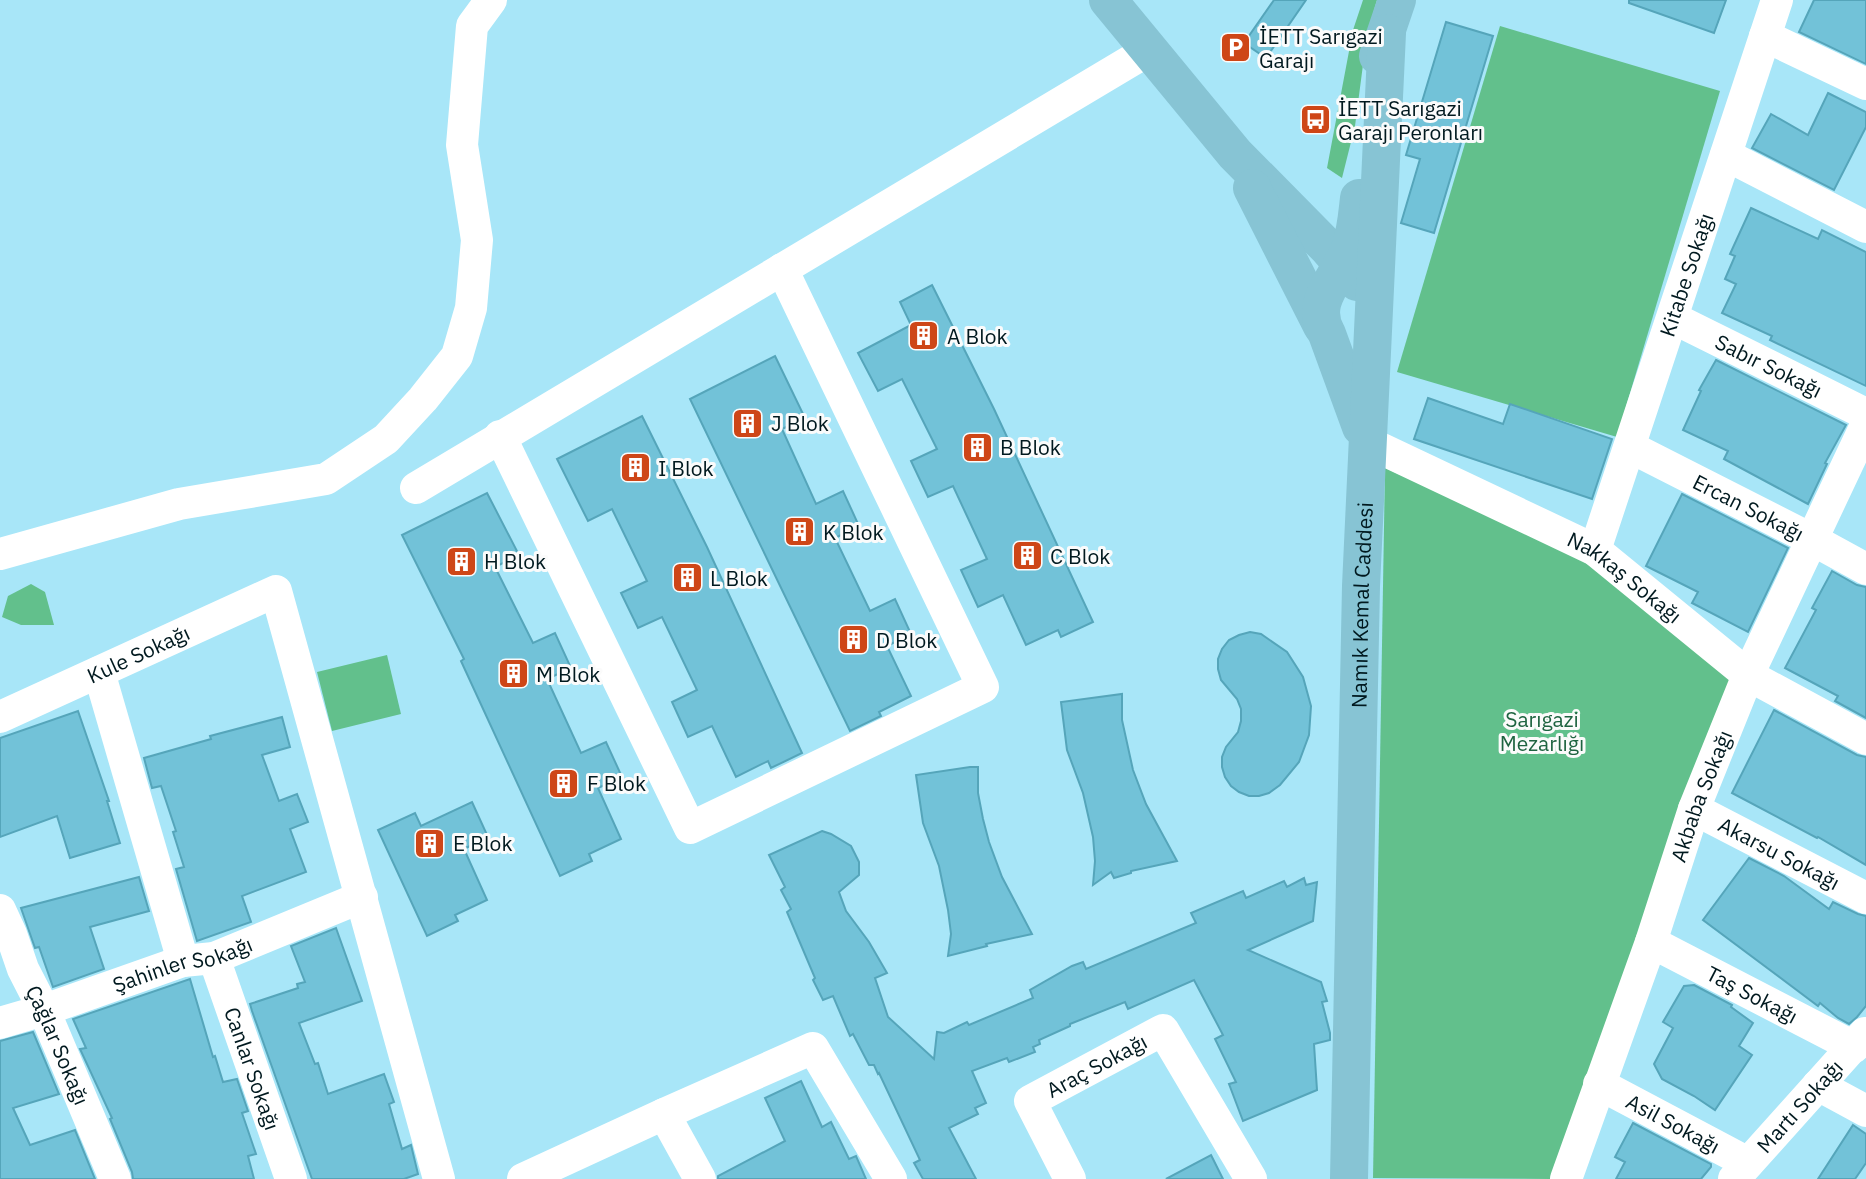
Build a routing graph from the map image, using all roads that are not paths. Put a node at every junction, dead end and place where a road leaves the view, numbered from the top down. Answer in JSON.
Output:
{"nodes":[{"id":1,"x":491,"y":0,"type":"edge"},
{"id":2,"x":1108,"y":0,"type":"edge"},
{"id":3,"x":1777,"y":0,"type":"edge"},
{"id":4,"x":1392,"y":16,"type":"edge"},
{"id":5,"x":1765,"y":36,"type":"junction"},
{"id":6,"x":1149,"y":50,"type":"junction"},
{"id":7,"x":1866,"y":84,"type":"edge"},
{"id":8,"x":1235,"y":155,"type":"junction"},
{"id":9,"x":1726,"y":155,"type":"junction"},
{"id":10,"x":1866,"y":228,"type":"edge"},
{"id":11,"x":782,"y":269,"type":"junction"},
{"id":12,"x":1364,"y":296,"type":"junction"},
{"id":13,"x":1673,"y":318,"type":"junction"},
{"id":14,"x":1324,"y":319,"type":"junction"},
{"id":15,"x":1866,"y":414,"type":"edge"},
{"id":16,"x":1866,"y":425,"type":"edge"},
{"id":17,"x":500,"y":436,"type":"junction"},
{"id":18,"x":1367,"y":442,"type":"junction"},
{"id":19,"x":1630,"y":447,"type":"junction"},
{"id":20,"x":416,"y":488,"type":"dead end"},
{"id":21,"x":1813,"y":540,"type":"junction"},
{"id":22,"x":1595,"y":550,"type":"junction"},
{"id":23,"x":0,"y":554,"type":"edge"},
{"id":24,"x":1866,"y":569,"type":"edge"},
{"id":25,"x":99,"y":672,"type":"junction"},
{"id":26,"x":1748,"y":675,"type":"junction"},
{"id":27,"x":0,"y":718,"type":"edge"},
{"id":28,"x":1866,"y":739,"type":"edge"},
{"id":29,"x":1694,"y":809,"type":"junction"},
{"id":30,"x":362,"y":897,"type":"junction"},
{"id":31,"x":1866,"y":898,"type":"edge"},
{"id":32,"x":0,"y":910,"type":"edge"},
{"id":33,"x":1651,"y":942,"type":"junction"},
{"id":34,"x":198,"y":960,"type":"junction"},
{"id":35,"x":44,"y":1010,"type":"junction"},
{"id":36,"x":0,"y":1024,"type":"edge"},
{"id":37,"x":1860,"y":1040,"type":"edge"},
{"id":38,"x":1599,"y":1084,"type":"junction"},
{"id":39,"x":1818,"y":1085,"type":"junction"},
{"id":40,"x":1866,"y":1111,"type":"edge"},
{"id":41,"x":664,"y":1114,"type":"junction"},
{"id":42,"x":1741,"y":1171,"type":"edge"},
{"id":43,"x":528,"y":1178,"type":"edge"},
{"id":44,"x":115,"y":1179,"type":"edge"},
{"id":45,"x":292,"y":1179,"type":"edge"},
{"id":46,"x":439,"y":1179,"type":"edge"},
{"id":47,"x":700,"y":1179,"type":"edge"},
{"id":48,"x":891,"y":1179,"type":"edge"},
{"id":49,"x":1070,"y":1179,"type":"edge"},
{"id":50,"x":1251,"y":1179,"type":"edge"},
{"id":51,"x":1349,"y":1179,"type":"edge"},
{"id":52,"x":1566,"y":1179,"type":"edge"}],
"edges":[{"from":1,"to":23,"type":"street"},
{"from":2,"to":6,"type":"main road"},
{"from":3,"to":5,"type":"street","name":"Kitabe Sokağı"},
{"from":4,"to":12,"type":"main road","name":"Namık Kemal Caddesi"},
{"from":4,"to":12,"type":"main road","name":"Namık Kemal Caddesi"},
{"from":5,"to":7,"type":"street"},
{"from":5,"to":9,"type":"street","name":"Kitabe Sokağı"},
{"from":6,"to":8,"type":"main road"},
{"from":6,"to":11,"type":"street"},
{"from":8,"to":12,"type":"main road"},
{"from":8,"to":14,"type":"main road"},
{"from":9,"to":10,"type":"street"},
{"from":9,"to":13,"type":"street","name":"Kitabe Sokağı"},
{"from":11,"to":17,"type":"street"},
{"from":11,"to":17,"type":"street"},
{"from":12,"to":14,"type":"main road","name":"Namık Kemal Caddesi"},
{"from":12,"to":14,"type":"main road"},
{"from":12,"to":18,"type":"main road","name":"Namık Kemal Caddesi"},
{"from":13,"to":15,"type":"street","name":"Sabır Sokağı"},
{"from":13,"to":19,"type":"street","name":"Kitabe Sokağı"},
{"from":14,"to":18,"type":"main road"},
{"from":16,"to":21,"type":"street","name":"Akbaba Sokağı"},
{"from":17,"to":20,"type":"street"},
{"from":18,"to":22,"type":"street","name":"Nakkaş Sokağı"},
{"from":18,"to":51,"type":"main road","name":"Namık Kemal Caddesi"},
{"from":19,"to":21,"type":"street","name":"Ercan Sokağı"},
{"from":19,"to":22,"type":"street","name":"Kitabe Sokağı"},
{"from":21,"to":24,"type":"street","name":"Ercan Sokağı"},
{"from":21,"to":26,"type":"street","name":"Akbaba Sokağı"},
{"from":22,"to":26,"type":"street","name":"Nakkaş Sokağı"},
{"from":25,"to":27,"type":"street","name":"Kule Sokağı"},
{"from":25,"to":30,"type":"street","name":"Kule Sokağı"},
{"from":25,"to":34,"type":"street","name":"Canlar Sokağı"},
{"from":26,"to":28,"type":"street","name":"Nakkaş Sokağı"},
{"from":26,"to":29,"type":"street","name":"Akbaba Sokağı"},
{"from":29,"to":31,"type":"street","name":"Akarsu Sokağı"},
{"from":29,"to":33,"type":"street","name":"Akbaba Sokağı"},
{"from":30,"to":34,"type":"street","name":"Şahinler Sokağı"},
{"from":30,"to":46,"type":"street"},
{"from":32,"to":35,"type":"street","name":"Çağlar Sokağı"},
{"from":33,"to":37,"type":"street","name":"Taş Sokağı"},
{"from":33,"to":38,"type":"street","name":"Akbaba Sokağı"},
{"from":34,"to":35,"type":"street","name":"Şahinler Sokağı"},
{"from":34,"to":45,"type":"street","name":"Canlar Sokağı"},
{"from":35,"to":36,"type":"street","name":"Şahinler Sokağı"},
{"from":35,"to":44,"type":"street","name":"Çağlar Sokağı"},
{"from":37,"to":39,"type":"street","name":"Martı Sokağı"},
{"from":38,"to":42,"type":"street","name":"Asil Sokağı"},
{"from":38,"to":52,"type":"street","name":"Akbaba Sokağı"},
{"from":39,"to":40,"type":"street"},
{"from":39,"to":42,"type":"street","name":"Martı Sokağı"},
{"from":41,"to":43,"type":"street"},
{"from":41,"to":47,"type":"street"},
{"from":41,"to":48,"type":"street"},
{"from":49,"to":50,"type":"street","name":"Araç Sokağı"}]}
